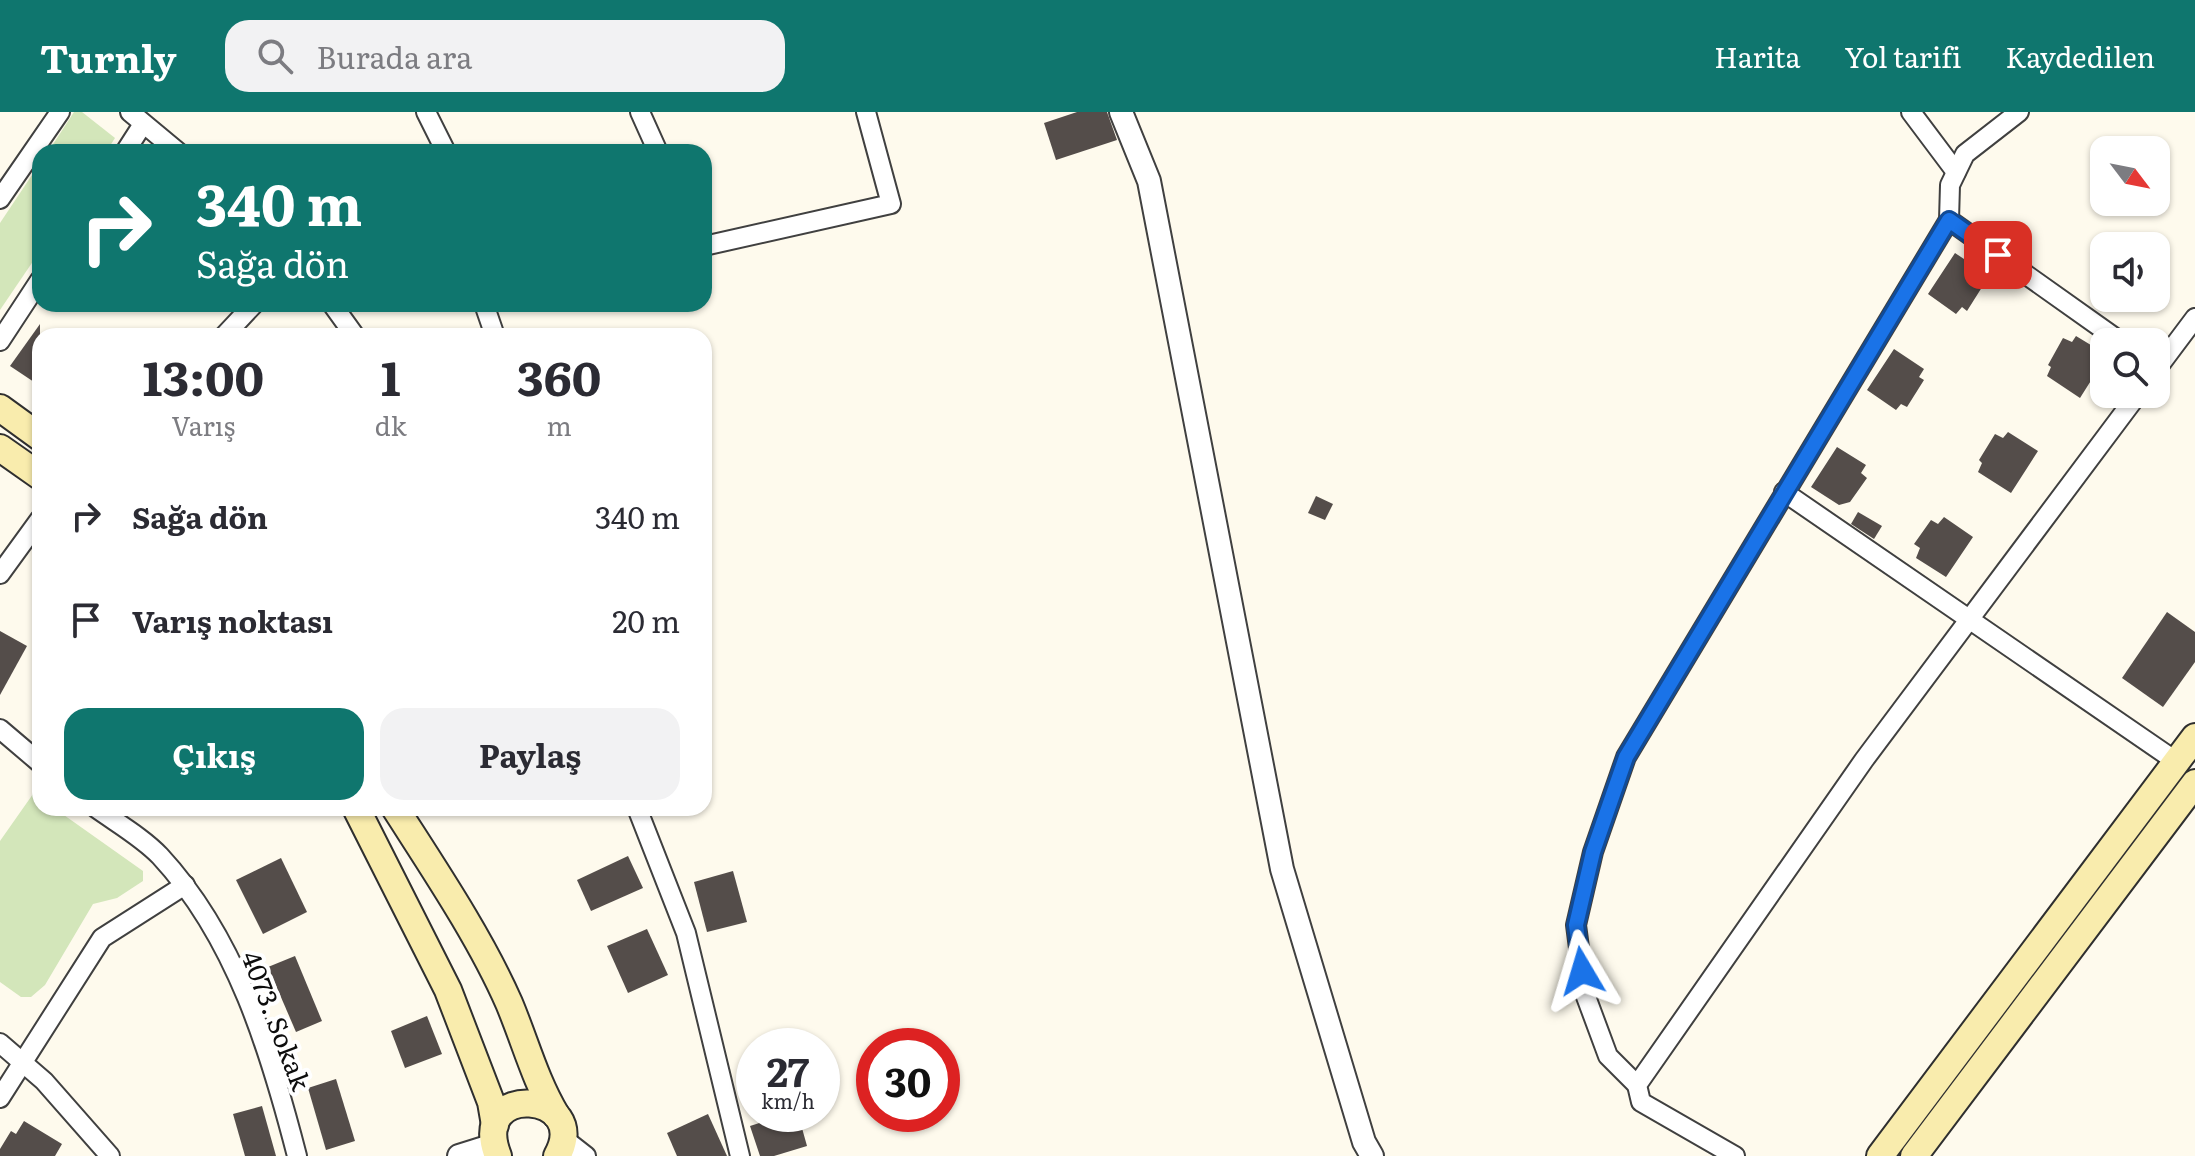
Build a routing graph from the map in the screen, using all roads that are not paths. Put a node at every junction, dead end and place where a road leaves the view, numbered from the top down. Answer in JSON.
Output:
{"nodes":[{"id":1,"x":60,"y":112,"type":"edge"},
{"id":2,"x":426,"y":112,"type":"edge"},
{"id":3,"x":640,"y":112,"type":"edge"},
{"id":4,"x":866,"y":112,"type":"edge"},
{"id":5,"x":1121,"y":112,"type":"edge"},
{"id":6,"x":1911,"y":112,"type":"edge"},
{"id":7,"x":2019,"y":112,"type":"edge"},
{"id":8,"x":135,"y":116,"type":"edge"},
{"id":9,"x":36,"y":144,"type":"edge"},
{"id":10,"x":127,"y":144,"type":"edge"},
{"id":11,"x":168,"y":144,"type":"edge"},
{"id":12,"x":442,"y":144,"type":"edge"},
{"id":13,"x":654,"y":144,"type":"edge"},
{"id":14,"x":32,"y":149,"type":"edge"},
{"id":15,"x":1956,"y":172,"type":"junction"},
{"id":16,"x":3,"y":188,"type":"edge"},
{"id":17,"x":1949,"y":220,"type":"junction"},
{"id":18,"x":712,"y":244,"type":"edge"},
{"id":19,"x":32,"y":292,"type":"edge"},
{"id":20,"x":246,"y":312,"type":"edge"},
{"id":21,"x":2195,"y":318,"type":"edge"},
{"id":22,"x":232,"y":328,"type":"edge"},
{"id":23,"x":2101,"y":328,"type":"edge"},
{"id":24,"x":0,"y":341,"type":"edge"},
{"id":25,"x":2170,"y":351,"type":"edge"},
{"id":26,"x":0,"y":408,"type":"edge"},
{"id":27,"x":2128,"y":408,"type":"edge"},
{"id":28,"x":32,"y":431,"type":"edge"},
{"id":29,"x":0,"y":448,"type":"edge"},
{"id":30,"x":32,"y":470,"type":"edge"},
{"id":31,"x":1784,"y":492,"type":"junction"},
{"id":32,"x":32,"y":530,"type":"edge"},
{"id":33,"x":0,"y":574,"type":"edge"},
{"id":34,"x":1970,"y":619,"type":"junction"},
{"id":35,"x":0,"y":729,"type":"edge"},
{"id":36,"x":2195,"y":737,"type":"edge"},
{"id":37,"x":32,"y":756,"type":"edge"},
{"id":38,"x":2177,"y":762,"type":"junction"},
{"id":39,"x":2195,"y":783,"type":"edge"},
{"id":40,"x":107,"y":816,"type":"edge"},
{"id":41,"x":360,"y":816,"type":"edge"},
{"id":42,"x":400,"y":816,"type":"edge"},
{"id":43,"x":640,"y":816,"type":"edge"},
{"id":44,"x":185,"y":885,"type":"junction"},
{"id":45,"x":0,"y":1043,"type":"edge"},
{"id":46,"x":24,"y":1064,"type":"junction"},
{"id":47,"x":1637,"y":1085,"type":"junction"},
{"id":48,"x":0,"y":1098,"type":"edge"},
{"id":49,"x":495,"y":1142,"type":"edge"},
{"id":50,"x":564,"y":1145,"type":"edge"},
{"id":51,"x":110,"y":1156,"type":"edge"},
{"id":52,"x":297,"y":1156,"type":"edge"},
{"id":53,"x":459,"y":1156,"type":"edge"},
{"id":54,"x":740,"y":1156,"type":"edge"},
{"id":55,"x":1372,"y":1156,"type":"edge"},
{"id":56,"x":1735,"y":1156,"type":"edge"},
{"id":57,"x":1880,"y":1156,"type":"edge"},
{"id":58,"x":1914,"y":1156,"type":"edge"}],
"edges":[{"from":1,"to":9,"type":"street"},
{"from":2,"to":12,"type":"street"},
{"from":3,"to":13,"type":"street"},
{"from":4,"to":18,"type":"street"},
{"from":5,"to":55,"type":"street"},
{"from":6,"to":15,"type":"street"},
{"from":7,"to":15,"type":"street"},
{"from":8,"to":10,"type":"street"},
{"from":8,"to":11,"type":"street"},
{"from":14,"to":16,"type":"street"},
{"from":15,"to":17,"type":"street"},
{"from":17,"to":23,"type":"street"},
{"from":17,"to":31,"type":"street"},
{"from":19,"to":24,"type":"street"},
{"from":20,"to":22,"type":"street"},
{"from":21,"to":25,"type":"street"},
{"from":26,"to":28,"type":"main road"},
{"from":27,"to":34,"type":"street"},
{"from":29,"to":30,"type":"main road"},
{"from":31,"to":34,"type":"street"},
{"from":31,"to":47,"type":"street"},
{"from":32,"to":33,"type":"street"},
{"from":34,"to":38,"type":"street"},
{"from":34,"to":47,"type":"street"},
{"from":35,"to":37,"type":"street"},
{"from":36,"to":38,"type":"main road"},
{"from":38,"to":57,"type":"main road"},
{"from":39,"to":58,"type":"main road"},
{"from":40,"to":44,"type":"street","name":"4073. Sokak"},
{"from":41,"to":49,"type":"main road"},
{"from":42,"to":50,"type":"main road"},
{"from":43,"to":54,"type":"street"},
{"from":44,"to":46,"type":"street"},
{"from":44,"to":52,"type":"street","name":"4073. Sokak"},
{"from":45,"to":46,"type":"street"},
{"from":46,"to":48,"type":"street"},
{"from":46,"to":51,"type":"street"},
{"from":47,"to":56,"type":"street"},
{"from":49,"to":50,"type":"main road"},
{"from":49,"to":53,"type":"street"}]}
